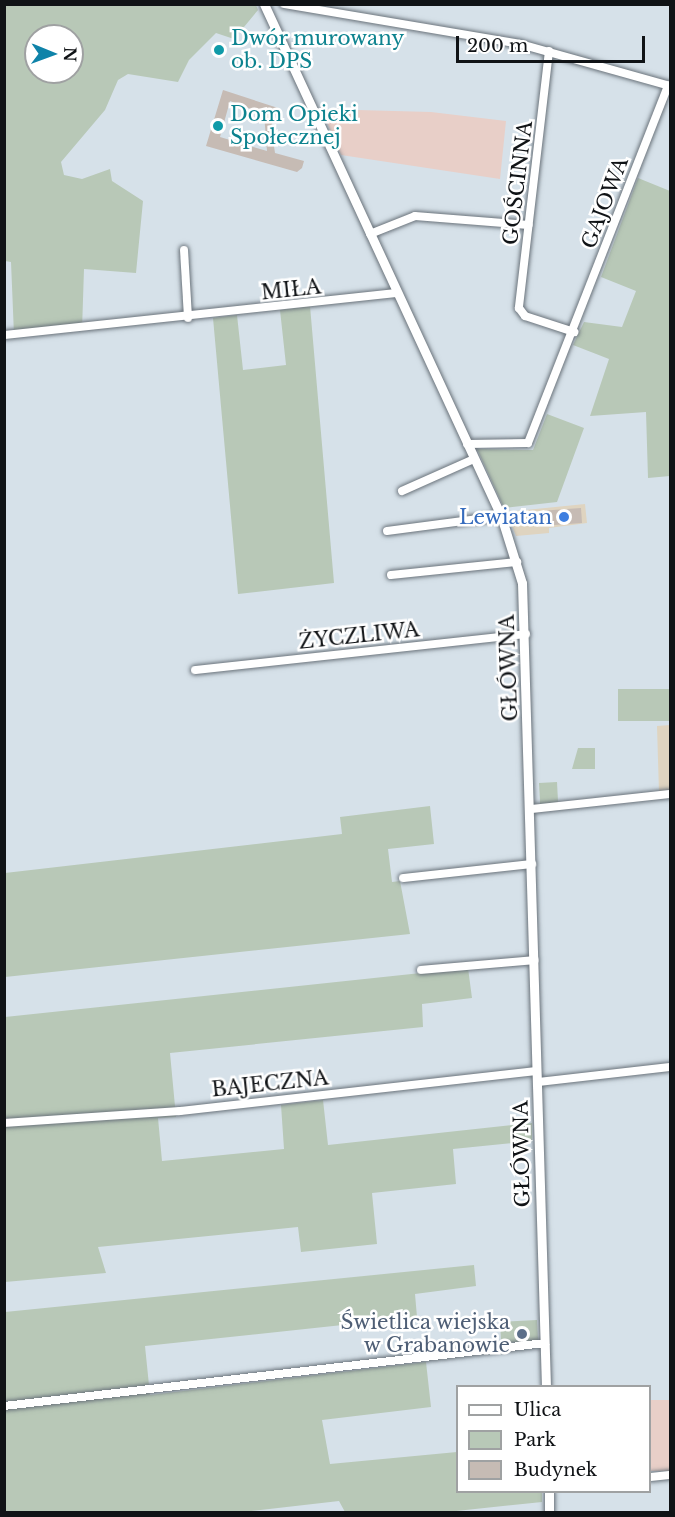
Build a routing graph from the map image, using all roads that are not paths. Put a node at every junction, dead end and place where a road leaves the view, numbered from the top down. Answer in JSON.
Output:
{"nodes":[{"id":1,"x":284,"y":4,"type":"edge"},
{"id":2,"x":265,"y":5,"type":"edge"},
{"id":3,"x":549,"y":51,"type":"junction"},
{"id":4,"x":669,"y":86,"type":"edge"},
{"id":5,"x":529,"y":225,"type":"junction"},
{"id":6,"x":370,"y":234,"type":"junction"},
{"id":7,"x":184,"y":250,"type":"dead end"},
{"id":8,"x":397,"y":293,"type":"junction"},
{"id":9,"x":188,"y":318,"type":"junction"},
{"id":10,"x":574,"y":332,"type":"junction"},
{"id":11,"x":4,"y":335,"type":"edge"},
{"id":12,"x":467,"y":444,"type":"junction"},
{"id":13,"x":474,"y":459,"type":"junction"},
{"id":14,"x":402,"y":491,"type":"dead end"},
{"id":15,"x":501,"y":516,"type":"junction"},
{"id":16,"x":387,"y":531,"type":"dead end"},
{"id":17,"x":517,"y":562,"type":"junction"},
{"id":18,"x":391,"y":575,"type":"dead end"},
{"id":19,"x":526,"y":634,"type":"junction"},
{"id":20,"x":195,"y":670,"type":"dead end"},
{"id":21,"x":670,"y":794,"type":"edge"},
{"id":22,"x":531,"y":809,"type":"junction"},
{"id":23,"x":532,"y":864,"type":"junction"},
{"id":24,"x":403,"y":878,"type":"dead end"},
{"id":25,"x":534,"y":960,"type":"junction"},
{"id":26,"x":421,"y":970,"type":"dead end"},
{"id":27,"x":670,"y":1067,"type":"edge"},
{"id":28,"x":537,"y":1071,"type":"junction"},
{"id":29,"x":538,"y":1082,"type":"junction"},
{"id":30,"x":4,"y":1124,"type":"edge"},
{"id":31,"x":545,"y":1343,"type":"junction"},
{"id":32,"x":546,"y":1385,"type":"edge"},
{"id":33,"x":4,"y":1406,"type":"edge"},
{"id":34,"x":670,"y":1475,"type":"edge"},
{"id":35,"x":651,"y":1477,"type":"edge"},
{"id":36,"x":549,"y":1493,"type":"edge"},
{"id":37,"x":549,"y":1512,"type":"edge"}],
"edges":[{"from":1,"to":3,"type":"street"},
{"from":2,"to":6,"type":"street","name":"GŁÓWNA"},
{"from":3,"to":4,"type":"street"},
{"from":3,"to":5,"type":"street","name":"GOŚCINNA"},
{"from":4,"to":10,"type":"street","name":"GAJOWA"},
{"from":5,"to":6,"type":"street"},
{"from":5,"to":10,"type":"street","name":"GOŚCINNA"},
{"from":6,"to":8,"type":"street","name":"GŁÓWNA"},
{"from":7,"to":9,"type":"street"},
{"from":8,"to":9,"type":"street","name":"MIŁA"},
{"from":8,"to":12,"type":"street","name":"GŁÓWNA"},
{"from":9,"to":11,"type":"street","name":"MIŁA"},
{"from":10,"to":12,"type":"street","name":"GAJOWA"},
{"from":12,"to":13,"type":"street","name":"GŁÓWNA"},
{"from":13,"to":14,"type":"street"},
{"from":13,"to":15,"type":"street","name":"GŁÓWNA"},
{"from":15,"to":16,"type":"street"},
{"from":15,"to":17,"type":"street","name":"GŁÓWNA"},
{"from":17,"to":18,"type":"street"},
{"from":17,"to":19,"type":"street","name":"GŁÓWNA"},
{"from":19,"to":20,"type":"street","name":"ŻYCZLIWA"},
{"from":19,"to":22,"type":"street","name":"GŁÓWNA"},
{"from":21,"to":22,"type":"street"},
{"from":22,"to":23,"type":"street","name":"GŁÓWNA"},
{"from":23,"to":24,"type":"street"},
{"from":23,"to":25,"type":"street","name":"GŁÓWNA"},
{"from":25,"to":26,"type":"street"},
{"from":25,"to":28,"type":"street","name":"GŁÓWNA"},
{"from":27,"to":29,"type":"street"},
{"from":28,"to":29,"type":"street","name":"GŁÓWNA"},
{"from":28,"to":30,"type":"street","name":"BAJECZNA"},
{"from":29,"to":31,"type":"street","name":"GŁÓWNA"},
{"from":31,"to":32,"type":"street","name":"GŁÓWNA"},
{"from":31,"to":33,"type":"street"},
{"from":34,"to":35,"type":"street"},
{"from":36,"to":37,"type":"street"}]}
